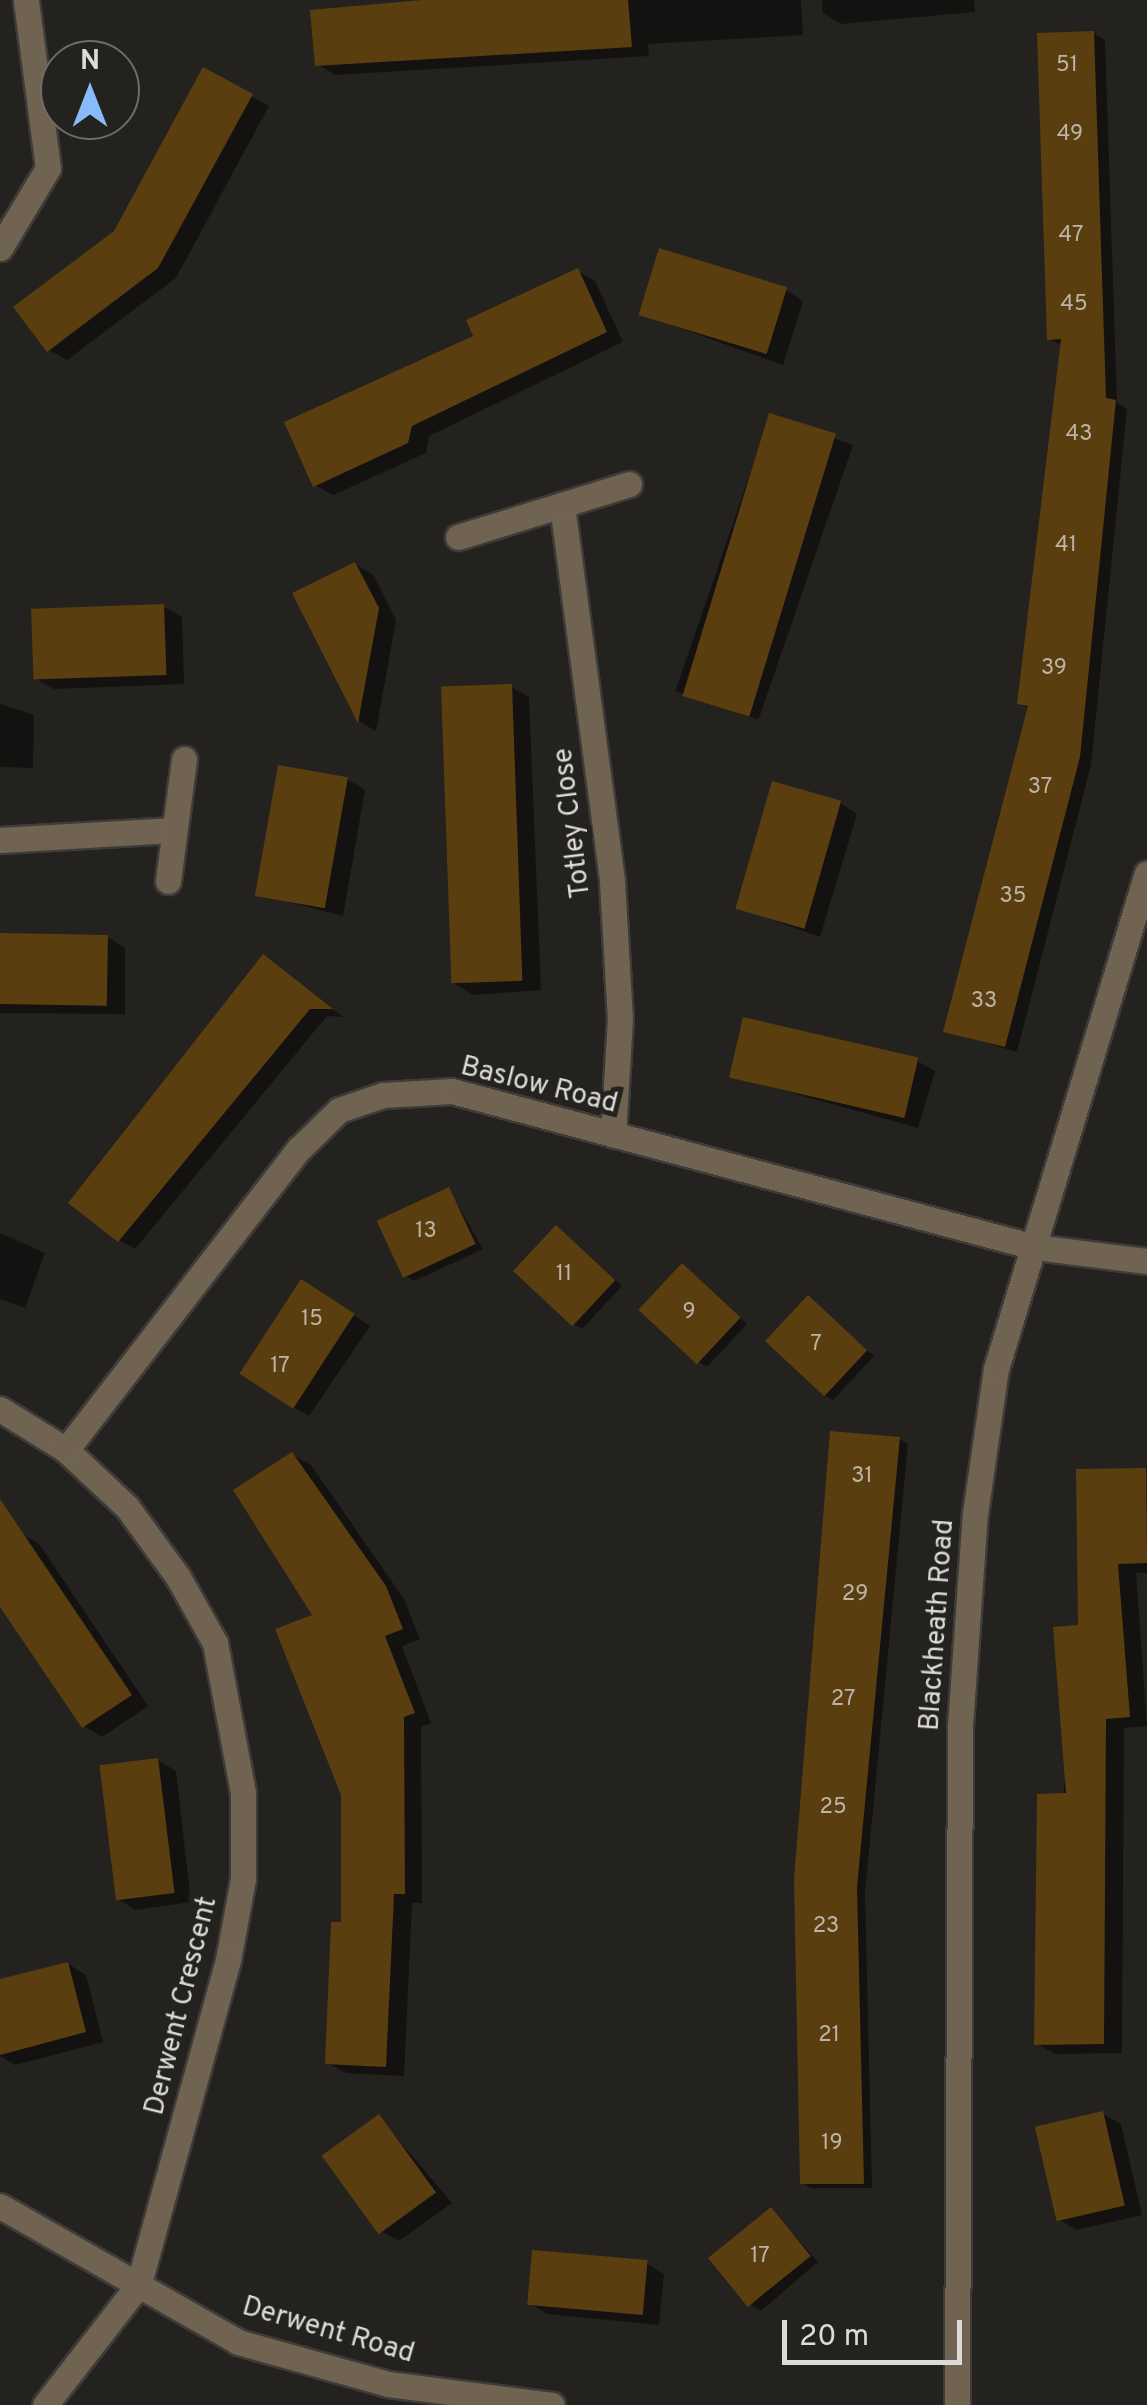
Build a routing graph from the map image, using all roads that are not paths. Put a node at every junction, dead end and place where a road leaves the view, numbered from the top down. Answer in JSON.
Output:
{"nodes":[{"id":1,"x":26,"y":0,"type":"edge"},
{"id":2,"x":0,"y":248,"type":"edge"},
{"id":3,"x":628,"y":484,"type":"dead end"},
{"id":4,"x":562,"y":505,"type":"junction"},
{"id":5,"x":458,"y":536,"type":"dead end"},
{"id":6,"x":184,"y":759,"type":"dead end"},
{"id":7,"x":172,"y":830,"type":"junction"},
{"id":8,"x":0,"y":840,"type":"edge"},
{"id":9,"x":1147,"y":873,"type":"edge"},
{"id":10,"x":168,"y":881,"type":"dead end"},
{"id":11,"x":612,"y":1135,"type":"junction"},
{"id":12,"x":1034,"y":1247,"type":"junction"},
{"id":13,"x":1147,"y":1261,"type":"edge"},
{"id":14,"x":0,"y":1409,"type":"edge"},
{"id":15,"x":66,"y":1450,"type":"junction"},
{"id":16,"x":0,"y":2206,"type":"edge"},
{"id":17,"x":139,"y":2284,"type":"junction"},
{"id":18,"x":45,"y":2405,"type":"edge"},
{"id":19,"x":552,"y":2405,"type":"edge"},
{"id":20,"x":956,"y":2405,"type":"edge"}],
"edges":[{"from":1,"to":2,"type":"street"},
{"from":3,"to":4,"type":"street"},
{"from":4,"to":5,"type":"street"},
{"from":4,"to":11,"type":"street","name":"Totley Close"},
{"from":6,"to":7,"type":"street"},
{"from":7,"to":8,"type":"street"},
{"from":7,"to":10,"type":"street"},
{"from":9,"to":12,"type":"street","name":"Blackheath Road"},
{"from":11,"to":12,"type":"street","name":"Baslow Road"},
{"from":11,"to":15,"type":"street","name":"Baslow Road"},
{"from":12,"to":13,"type":"street","name":"Baslow Road"},
{"from":12,"to":20,"type":"street","name":"Blackheath Road"},
{"from":14,"to":15,"type":"street","name":"Derwent Crescent"},
{"from":15,"to":17,"type":"street","name":"Derwent Crescent"},
{"from":16,"to":17,"type":"street","name":"Derwent Road"},
{"from":17,"to":18,"type":"street"},
{"from":17,"to":19,"type":"street","name":"Derwent Road"}]}
